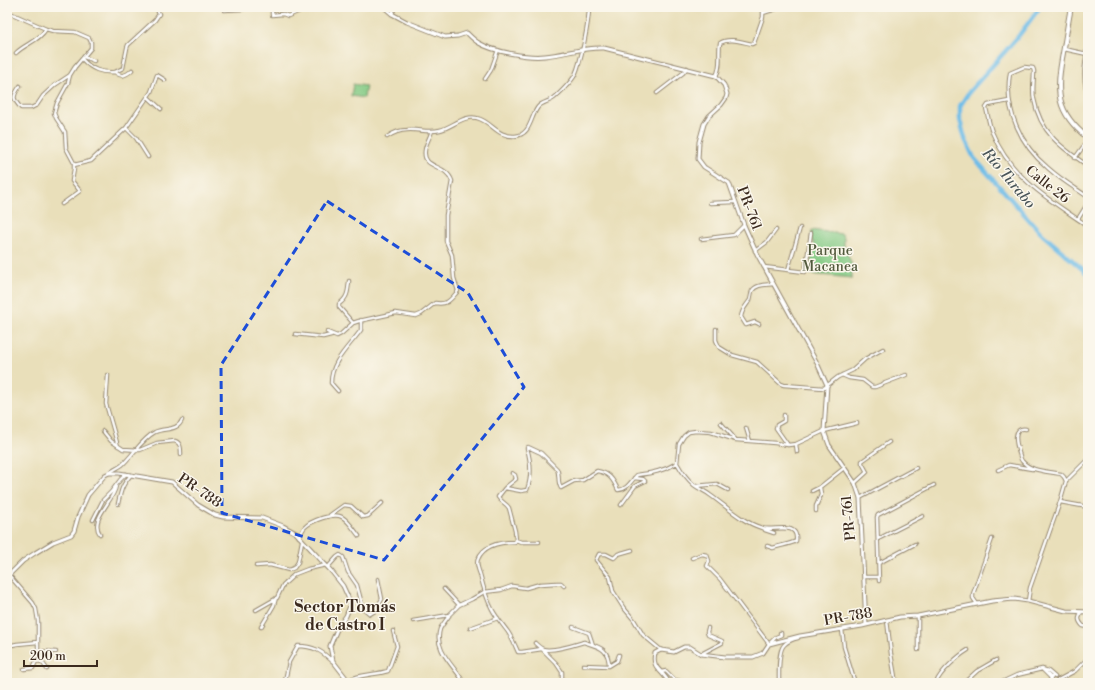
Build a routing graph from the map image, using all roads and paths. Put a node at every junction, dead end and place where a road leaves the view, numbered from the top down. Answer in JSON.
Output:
{"nodes":[{"id":1,"x":7,"y":7,"type":"edge"},
{"id":2,"x":156,"y":7,"type":"edge"},
{"id":3,"x":246,"y":7,"type":"edge"},
{"id":4,"x":272,"y":7,"type":"edge"},
{"id":5,"x":309,"y":7,"type":"edge"},
{"id":6,"x":384,"y":7,"type":"edge"},
{"id":7,"x":395,"y":7,"type":"edge"},
{"id":8,"x":588,"y":7,"type":"edge"},
{"id":9,"x":763,"y":7,"type":"edge"},
{"id":10,"x":782,"y":7,"type":"edge"},
{"id":11,"x":1072,"y":7,"type":"edge"},
{"id":12,"x":224,"y":10,"type":"dead end"},
{"id":13,"x":8,"y":13,"type":"edge"},
{"id":14,"x":763,"y":13,"type":"junction"},
{"id":15,"x":392,"y":14,"type":"junction"},
{"id":16,"x":46,"y":29,"type":"junction"},
{"id":17,"x":1088,"y":46,"type":"edge"},
{"id":18,"x":1065,"y":49,"type":"junction"},
{"id":19,"x":498,"y":50,"type":"junction"},
{"id":20,"x":582,"y":50,"type":"junction"},
{"id":21,"x":16,"y":53,"type":"dead end"},
{"id":22,"x":1087,"y":54,"type":"edge"},
{"id":23,"x":83,"y":58,"type":"junction"},
{"id":24,"x":94,"y":61,"type":"dead end"},
{"id":25,"x":687,"y":68,"type":"junction"},
{"id":26,"x":132,"y":70,"type":"dead end"},
{"id":27,"x":115,"y":72,"type":"junction"},
{"id":28,"x":70,"y":75,"type":"junction"},
{"id":29,"x":716,"y":76,"type":"junction"},
{"id":30,"x":165,"y":80,"type":"dead end"},
{"id":31,"x":486,"y":80,"type":"dead end"},
{"id":32,"x":20,"y":86,"type":"dead end"},
{"id":33,"x":657,"y":93,"type":"dead end"},
{"id":34,"x":1088,"y":95,"type":"edge"},
{"id":35,"x":148,"y":97,"type":"junction"},
{"id":36,"x":1009,"y":102,"type":"junction"},
{"id":37,"x":161,"y":108,"type":"dead end"},
{"id":38,"x":126,"y":128,"type":"junction"},
{"id":39,"x":432,"y":131,"type":"junction"},
{"id":40,"x":1088,"y":134,"type":"edge"},
{"id":41,"x":387,"y":137,"type":"dead end"},
{"id":42,"x":1088,"y":139,"type":"edge"},
{"id":43,"x":148,"y":157,"type":"dead end"},
{"id":44,"x":1075,"y":158,"type":"junction"},
{"id":45,"x":74,"y":165,"type":"junction"},
{"id":46,"x":1088,"y":166,"type":"edge"},
{"id":47,"x":1088,"y":197,"type":"edge"},
{"id":48,"x":737,"y":202,"type":"junction"},
{"id":49,"x":710,"y":203,"type":"dead end"},
{"id":50,"x":1088,"y":203,"type":"edge"},
{"id":51,"x":62,"y":204,"type":"dead end"},
{"id":52,"x":1078,"y":219,"type":"junction"},
{"id":53,"x":744,"y":225,"type":"junction"},
{"id":54,"x":1088,"y":226,"type":"edge"},
{"id":55,"x":800,"y":228,"type":"dead end"},
{"id":56,"x":776,"y":230,"type":"dead end"},
{"id":57,"x":811,"y":234,"type":"dead end"},
{"id":58,"x":701,"y":239,"type":"dead end"},
{"id":59,"x":755,"y":251,"type":"junction"},
{"id":60,"x":764,"y":267,"type":"junction"},
{"id":61,"x":788,"y":270,"type":"junction"},
{"id":62,"x":349,"y":281,"type":"dead end"},
{"id":63,"x":773,"y":284,"type":"junction"},
{"id":64,"x":361,"y":320,"type":"junction"},
{"id":65,"x":353,"y":323,"type":"junction"},
{"id":66,"x":759,"y":324,"type":"dead end"},
{"id":67,"x":716,"y":329,"type":"dead end"},
{"id":68,"x":327,"y":332,"type":"dead end"},
{"id":69,"x":295,"y":334,"type":"dead end"},
{"id":70,"x":331,"y":334,"type":"junction"},
{"id":71,"x":883,"y":349,"type":"dead end"},
{"id":72,"x":108,"y":375,"type":"dead end"},
{"id":73,"x":842,"y":375,"type":"junction"},
{"id":74,"x":906,"y":375,"type":"dead end"},
{"id":75,"x":827,"y":385,"type":"junction"},
{"id":76,"x":338,"y":391,"type":"dead end"},
{"id":77,"x":784,"y":415,"type":"dead end"},
{"id":78,"x":182,"y":420,"type":"dead end"},
{"id":79,"x":721,"y":423,"type":"dead end"},
{"id":80,"x":857,"y":423,"type":"dead end"},
{"id":81,"x":746,"y":428,"type":"dead end"},
{"id":82,"x":1026,"y":429,"type":"dead end"},
{"id":83,"x":103,"y":431,"type":"dead end"},
{"id":84,"x":824,"y":431,"type":"junction"},
{"id":85,"x":736,"y":440,"type":"junction"},
{"id":86,"x":750,"y":441,"type":"junction"},
{"id":87,"x":889,"y":442,"type":"dead end"},
{"id":88,"x":796,"y":444,"type":"junction"},
{"id":89,"x":788,"y":445,"type":"junction"},
{"id":90,"x":118,"y":446,"type":"junction"},
{"id":91,"x":135,"y":450,"type":"junction"},
{"id":92,"x":797,"y":452,"type":"dead end"},
{"id":93,"x":181,"y":454,"type":"dead end"},
{"id":94,"x":1088,"y":459,"type":"edge"},
{"id":95,"x":677,"y":463,"type":"junction"},
{"id":96,"x":844,"y":468,"type":"junction"},
{"id":97,"x":916,"y":468,"type":"dead end"},
{"id":98,"x":1033,"y":469,"type":"junction"},
{"id":99,"x":998,"y":470,"type":"dead end"},
{"id":100,"x":109,"y":473,"type":"junction"},
{"id":101,"x":512,"y":473,"type":"dead end"},
{"id":102,"x":126,"y":474,"type":"junction"},
{"id":103,"x":131,"y":475,"type":"junction"},
{"id":104,"x":634,"y":478,"type":"junction"},
{"id":105,"x":1066,"y":481,"type":"junction"},
{"id":106,"x":855,"y":483,"type":"junction"},
{"id":107,"x":934,"y":485,"type":"dead end"},
{"id":108,"x":116,"y":486,"type":"junction"},
{"id":109,"x":696,"y":486,"type":"junction"},
{"id":110,"x":820,"y":487,"type":"junction"},
{"id":111,"x":505,"y":488,"type":"junction"},
{"id":112,"x":728,"y":490,"type":"dead end"},
{"id":113,"x":812,"y":491,"type":"dead end"},
{"id":114,"x":860,"y":498,"type":"junction"},
{"id":115,"x":1060,"y":502,"type":"junction"},
{"id":116,"x":382,"y":503,"type":"dead end"},
{"id":117,"x":118,"y":504,"type":"dead end"},
{"id":118,"x":621,"y":505,"type":"dead end"},
{"id":119,"x":1088,"y":507,"type":"edge"},
{"id":120,"x":816,"y":511,"type":"dead end"},
{"id":121,"x":328,"y":516,"type":"junction"},
{"id":122,"x":923,"y":516,"type":"dead end"},
{"id":123,"x":93,"y":520,"type":"dead end"},
{"id":124,"x":764,"y":529,"type":"junction"},
{"id":125,"x":774,"y":532,"type":"dead end"},
{"id":126,"x":100,"y":534,"type":"dead end"},
{"id":127,"x":359,"y":536,"type":"dead end"},
{"id":128,"x":299,"y":537,"type":"junction"},
{"id":129,"x":878,"y":539,"type":"junction"},
{"id":130,"x":992,"y":539,"type":"dead end"},
{"id":131,"x":516,"y":540,"type":"junction"},
{"id":132,"x":302,"y":541,"type":"junction"},
{"id":133,"x":539,"y":542,"type":"dead end"},
{"id":134,"x":915,"y":544,"type":"dead end"},
{"id":135,"x":767,"y":546,"type":"dead end"},
{"id":136,"x":632,"y":550,"type":"dead end"},
{"id":137,"x":692,"y":558,"type":"dead end"},
{"id":138,"x":879,"y":563,"type":"junction"},
{"id":139,"x":256,"y":566,"type":"dead end"},
{"id":140,"x":327,"y":566,"type":"junction"},
{"id":141,"x":8,"y":574,"type":"edge"},
{"id":142,"x":864,"y":577,"type":"junction"},
{"id":143,"x":879,"y":577,"type":"junction"},
{"id":144,"x":378,"y":579,"type":"dead end"},
{"id":145,"x":879,"y":581,"type":"dead end"},
{"id":146,"x":564,"y":586,"type":"dead end"},
{"id":147,"x":444,"y":589,"type":"dead end"},
{"id":148,"x":484,"y":592,"type":"junction"},
{"id":149,"x":277,"y":598,"type":"junction"},
{"id":150,"x":1028,"y":601,"type":"junction"},
{"id":151,"x":978,"y":604,"type":"junction"},
{"id":152,"x":459,"y":605,"type":"junction"},
{"id":153,"x":256,"y":610,"type":"dead end"},
{"id":154,"x":1081,"y":612,"type":"junction"},
{"id":155,"x":1088,"y":612,"type":"edge"},
{"id":156,"x":449,"y":615,"type":"junction"},
{"id":157,"x":918,"y":616,"type":"junction"},
{"id":158,"x":498,"y":618,"type":"junction"},
{"id":159,"x":887,"y":620,"type":"junction"},
{"id":160,"x":413,"y":621,"type":"dead end"},
{"id":161,"x":866,"y":625,"type":"junction"},
{"id":162,"x":261,"y":627,"type":"dead end"},
{"id":163,"x":574,"y":627,"type":"dead end"},
{"id":164,"x":1088,"y":627,"type":"edge"},
{"id":165,"x":470,"y":628,"type":"dead end"},
{"id":166,"x":708,"y":628,"type":"dead end"},
{"id":167,"x":842,"y":629,"type":"junction"},
{"id":168,"x":393,"y":631,"type":"dead end"},
{"id":169,"x":780,"y":633,"type":"dead end"},
{"id":170,"x":800,"y":636,"type":"junction"},
{"id":171,"x":38,"y":642,"type":"junction"},
{"id":172,"x":535,"y":643,"type":"dead end"},
{"id":173,"x":769,"y":644,"type":"junction"},
{"id":174,"x":594,"y":645,"type":"junction"},
{"id":175,"x":7,"y":646,"type":"edge"},
{"id":176,"x":542,"y":649,"type":"junction"},
{"id":177,"x":661,"y":650,"type":"junction"},
{"id":178,"x":918,"y":650,"type":"dead end"},
{"id":179,"x":968,"y":650,"type":"dead end"},
{"id":180,"x":38,"y":651,"type":"junction"},
{"id":181,"x":56,"y":652,"type":"dead end"},
{"id":182,"x":701,"y":654,"type":"junction"},
{"id":183,"x":619,"y":655,"type":"dead end"},
{"id":184,"x":1088,"y":658,"type":"edge"},
{"id":185,"x":36,"y":660,"type":"junction"},
{"id":186,"x":996,"y":660,"type":"dead end"},
{"id":187,"x":333,"y":661,"type":"junction"},
{"id":188,"x":584,"y":665,"type":"dead end"},
{"id":189,"x":609,"y":666,"type":"junction"},
{"id":190,"x":24,"y":669,"type":"dead end"},
{"id":191,"x":47,"y":669,"type":"dead end"},
{"id":192,"x":661,"y":672,"type":"junction"},
{"id":193,"x":1047,"y":672,"type":"junction"},
{"id":194,"x":1055,"y":677,"type":"junction"},
{"id":195,"x":1051,"y":678,"type":"junction"},
{"id":196,"x":349,"y":681,"type":"edge"},
{"id":197,"x":1057,"y":681,"type":"edge"},
{"id":198,"x":280,"y":682,"type":"dead end"},
{"id":199,"x":464,"y":683,"type":"edge"},
{"id":200,"x":562,"y":683,"type":"edge"},
{"id":201,"x":669,"y":683,"type":"edge"},
{"id":202,"x":689,"y":683,"type":"edge"},
{"id":203,"x":778,"y":683,"type":"edge"},
{"id":204,"x":855,"y":683,"type":"edge"},
{"id":205,"x":896,"y":683,"type":"edge"},
{"id":206,"x":936,"y":683,"type":"edge"},
{"id":207,"x":964,"y":683,"type":"edge"},
{"id":208,"x":1000,"y":683,"type":"edge"},
{"id":209,"x":1050,"y":683,"type":"edge"}],
"edges":[{"from":1,"to":13,"type":"street"},
{"from":2,"to":27,"type":"street"},
{"from":3,"to":12,"type":"street"},
{"from":4,"to":5,"type":"street"},
{"from":6,"to":15,"type":"street"},
{"from":7,"to":15,"type":"street"},
{"from":8,"to":20,"type":"street"},
{"from":9,"to":14,"type":"street"},
{"from":10,"to":14,"type":"street"},
{"from":11,"to":18,"type":"main road"},
{"from":13,"to":16,"type":"street"},
{"from":14,"to":29,"type":"street"},
{"from":15,"to":19,"type":"street"},
{"from":16,"to":21,"type":"street"},
{"from":16,"to":23,"type":"street"},
{"from":17,"to":22,"type":"street"},
{"from":18,"to":22,"type":"street"},
{"from":18,"to":40,"type":"main road"},
{"from":18,"to":42,"type":"main road"},
{"from":19,"to":20,"type":"street"},
{"from":19,"to":31,"type":"street"},
{"from":20,"to":25,"type":"street"},
{"from":20,"to":39,"type":"street"},
{"from":22,"to":34,"type":"street"},
{"from":23,"to":24,"type":"street"},
{"from":23,"to":27,"type":"street"},
{"from":23,"to":28,"type":"street"},
{"from":25,"to":29,"type":"street"},
{"from":25,"to":33,"type":"street"},
{"from":26,"to":27,"type":"street"},
{"from":28,"to":32,"type":"street"},
{"from":28,"to":45,"type":"street"},
{"from":29,"to":48,"type":"street","name":"PR-761","number":"PR-761"},
{"from":30,"to":35,"type":"street"},
{"from":35,"to":37,"type":"street"},
{"from":35,"to":38,"type":"street"},
{"from":36,"to":44,"type":"street"},
{"from":36,"to":47,"type":"street"},
{"from":36,"to":52,"type":"street","name":"Calle 26"},
{"from":38,"to":43,"type":"street"},
{"from":38,"to":45,"type":"street"},
{"from":39,"to":41,"type":"street"},
{"from":39,"to":64,"type":"street"},
{"from":42,"to":44,"type":"street"},
{"from":44,"to":46,"type":"street"},
{"from":45,"to":51,"type":"street"},
{"from":48,"to":49,"type":"street"},
{"from":48,"to":53,"type":"street","name":"PR-761","number":"PR-761"},
{"from":50,"to":52,"type":"street"},
{"from":52,"to":54,"type":"street","name":"Calle 26"},
{"from":53,"to":58,"type":"street"},
{"from":53,"to":59,"type":"street","name":"PR-761","number":"PR-761"},
{"from":55,"to":61,"type":"street"},
{"from":56,"to":59,"type":"street"},
{"from":57,"to":61,"type":"street"},
{"from":59,"to":60,"type":"street","name":"PR-761","number":"PR-761"},
{"from":60,"to":61,"type":"street"},
{"from":60,"to":63,"type":"street","name":"PR-761","number":"PR-761"},
{"from":62,"to":65,"type":"street"},
{"from":63,"to":66,"type":"street"},
{"from":63,"to":75,"type":"street","name":"PR-761","number":"PR-761"},
{"from":64,"to":65,"type":"street"},
{"from":64,"to":76,"type":"street"},
{"from":65,"to":70,"type":"street"},
{"from":67,"to":75,"type":"street"},
{"from":68,"to":70,"type":"street"},
{"from":69,"to":70,"type":"street"},
{"from":71,"to":73,"type":"street"},
{"from":72,"to":90,"type":"street"},
{"from":73,"to":74,"type":"street"},
{"from":73,"to":75,"type":"street"},
{"from":75,"to":84,"type":"street","name":"PR-761","number":"PR-761"},
{"from":77,"to":89,"type":"street"},
{"from":78,"to":91,"type":"street"},
{"from":79,"to":85,"type":"street"},
{"from":80,"to":84,"type":"street"},
{"from":81,"to":86,"type":"street"},
{"from":82,"to":98,"type":"street"},
{"from":83,"to":90,"type":"street"},
{"from":84,"to":88,"type":"street"},
{"from":84,"to":96,"type":"street","name":"PR-761","number":"PR-761"},
{"from":85,"to":86,"type":"street"},
{"from":85,"to":95,"type":"street"},
{"from":86,"to":89,"type":"street"},
{"from":87,"to":106,"type":"street"},
{"from":88,"to":89,"type":"street"},
{"from":88,"to":92,"type":"street"},
{"from":90,"to":91,"type":"street"},
{"from":91,"to":93,"type":"street"},
{"from":91,"to":100,"type":"street"},
{"from":94,"to":105,"type":"street"},
{"from":95,"to":104,"type":"street"},
{"from":95,"to":109,"type":"street"},
{"from":96,"to":106,"type":"street","name":"PR-761","number":"PR-761"},
{"from":96,"to":110,"type":"street"},
{"from":97,"to":114,"type":"street"},
{"from":98,"to":99,"type":"street"},
{"from":98,"to":105,"type":"street"},
{"from":100,"to":102,"type":"street","name":"PR-788","number":"PR-788"},
{"from":100,"to":141,"type":"street"},
{"from":101,"to":111,"type":"street"},
{"from":102,"to":103,"type":"street","name":"PR-788","number":"PR-788"},
{"from":102,"to":108,"type":"street"},
{"from":103,"to":117,"type":"street"},
{"from":103,"to":128,"type":"street","name":"PR-788","number":"PR-788"},
{"from":104,"to":111,"type":"street"},
{"from":104,"to":118,"type":"street"},
{"from":105,"to":115,"type":"street"},
{"from":106,"to":114,"type":"street","name":"PR-761","number":"PR-761"},
{"from":107,"to":129,"type":"street"},
{"from":108,"to":123,"type":"street"},
{"from":108,"to":126,"type":"street"},
{"from":109,"to":112,"type":"street"},
{"from":109,"to":124,"type":"street"},
{"from":110,"to":113,"type":"street"},
{"from":110,"to":120,"type":"street"},
{"from":111,"to":131,"type":"street"},
{"from":114,"to":142,"type":"street","name":"PR-761","number":"PR-761"},
{"from":115,"to":119,"type":"street"},
{"from":115,"to":150,"type":"street"},
{"from":116,"to":121,"type":"street"},
{"from":121,"to":127,"type":"street"},
{"from":121,"to":128,"type":"street"},
{"from":122,"to":129,"type":"street"},
{"from":124,"to":125,"type":"street"},
{"from":124,"to":135,"type":"street"},
{"from":128,"to":132,"type":"street","name":"PR-788","number":"PR-788"},
{"from":129,"to":138,"type":"street"},
{"from":130,"to":151,"type":"street"},
{"from":131,"to":133,"type":"street"},
{"from":131,"to":148,"type":"street"},
{"from":132,"to":139,"type":"street"},
{"from":132,"to":140,"type":"street","name":"PR-788","number":"PR-788"},
{"from":134,"to":138,"type":"street"},
{"from":136,"to":177,"type":"street"},
{"from":137,"to":173,"type":"street"},
{"from":138,"to":143,"type":"street"},
{"from":140,"to":144,"type":"street"},
{"from":140,"to":149,"type":"street"},
{"from":140,"to":187,"type":"street","name":"PR-788","number":"PR-788"},
{"from":141,"to":171,"type":"street"},
{"from":142,"to":143,"type":"street"},
{"from":142,"to":161,"type":"street","name":"PR-761","number":"PR-761"},
{"from":143,"to":145,"type":"street"},
{"from":146,"to":148,"type":"street"},
{"from":147,"to":152,"type":"street"},
{"from":148,"to":152,"type":"street"},
{"from":148,"to":158,"type":"street"},
{"from":149,"to":153,"type":"street"},
{"from":149,"to":162,"type":"street"},
{"from":150,"to":151,"type":"street","name":"PR-788","number":"PR-788"},
{"from":150,"to":154,"type":"street","name":"PR-788","number":"PR-788"},
{"from":151,"to":157,"type":"street","name":"PR-788","number":"PR-788"},
{"from":152,"to":156,"type":"street"},
{"from":154,"to":155,"type":"street","name":"PR-788","number":"PR-788"},
{"from":154,"to":164,"type":"street"},
{"from":156,"to":160,"type":"street"},
{"from":156,"to":199,"type":"street"},
{"from":157,"to":159,"type":"street","name":"PR-788","number":"PR-788"},
{"from":157,"to":178,"type":"street"},
{"from":158,"to":165,"type":"street"},
{"from":158,"to":176,"type":"street"},
{"from":159,"to":161,"type":"street","name":"PR-788","number":"PR-788"},
{"from":159,"to":205,"type":"street"},
{"from":161,"to":167,"type":"street","name":"PR-788","number":"PR-788"},
{"from":163,"to":174,"type":"street"},
{"from":166,"to":182,"type":"street"},
{"from":167,"to":170,"type":"street","name":"PR-788","number":"PR-788"},
{"from":167,"to":204,"type":"street"},
{"from":168,"to":196,"type":"street"},
{"from":169,"to":173,"type":"street"},
{"from":170,"to":173,"type":"street","name":"PR-788","number":"PR-788"},
{"from":170,"to":203,"type":"street"},
{"from":171,"to":175,"type":"street"},
{"from":171,"to":180,"type":"street"},
{"from":172,"to":176,"type":"street"},
{"from":173,"to":182,"type":"street","name":"PR-788","number":"PR-788"},
{"from":174,"to":176,"type":"street"},
{"from":174,"to":189,"type":"street"},
{"from":176,"to":200,"type":"street"},
{"from":177,"to":182,"type":"street","name":"PR-788","number":"PR-788"},
{"from":177,"to":192,"type":"street"},
{"from":179,"to":206,"type":"street"},
{"from":180,"to":181,"type":"street"},
{"from":180,"to":185,"type":"street"},
{"from":183,"to":189,"type":"street"},
{"from":184,"to":197,"type":"street"},
{"from":185,"to":190,"type":"street"},
{"from":185,"to":191,"type":"street"},
{"from":186,"to":207,"type":"street"},
{"from":187,"to":196,"type":"street"},
{"from":187,"to":198,"type":"street"},
{"from":188,"to":189,"type":"street"},
{"from":192,"to":201,"type":"street"},
{"from":192,"to":202,"type":"street"},
{"from":193,"to":194,"type":"street"},
{"from":193,"to":195,"type":"street"},
{"from":193,"to":208,"type":"street"},
{"from":194,"to":195,"type":"street"},
{"from":194,"to":197,"type":"street"},
{"from":195,"to":209,"type":"street"}]}
